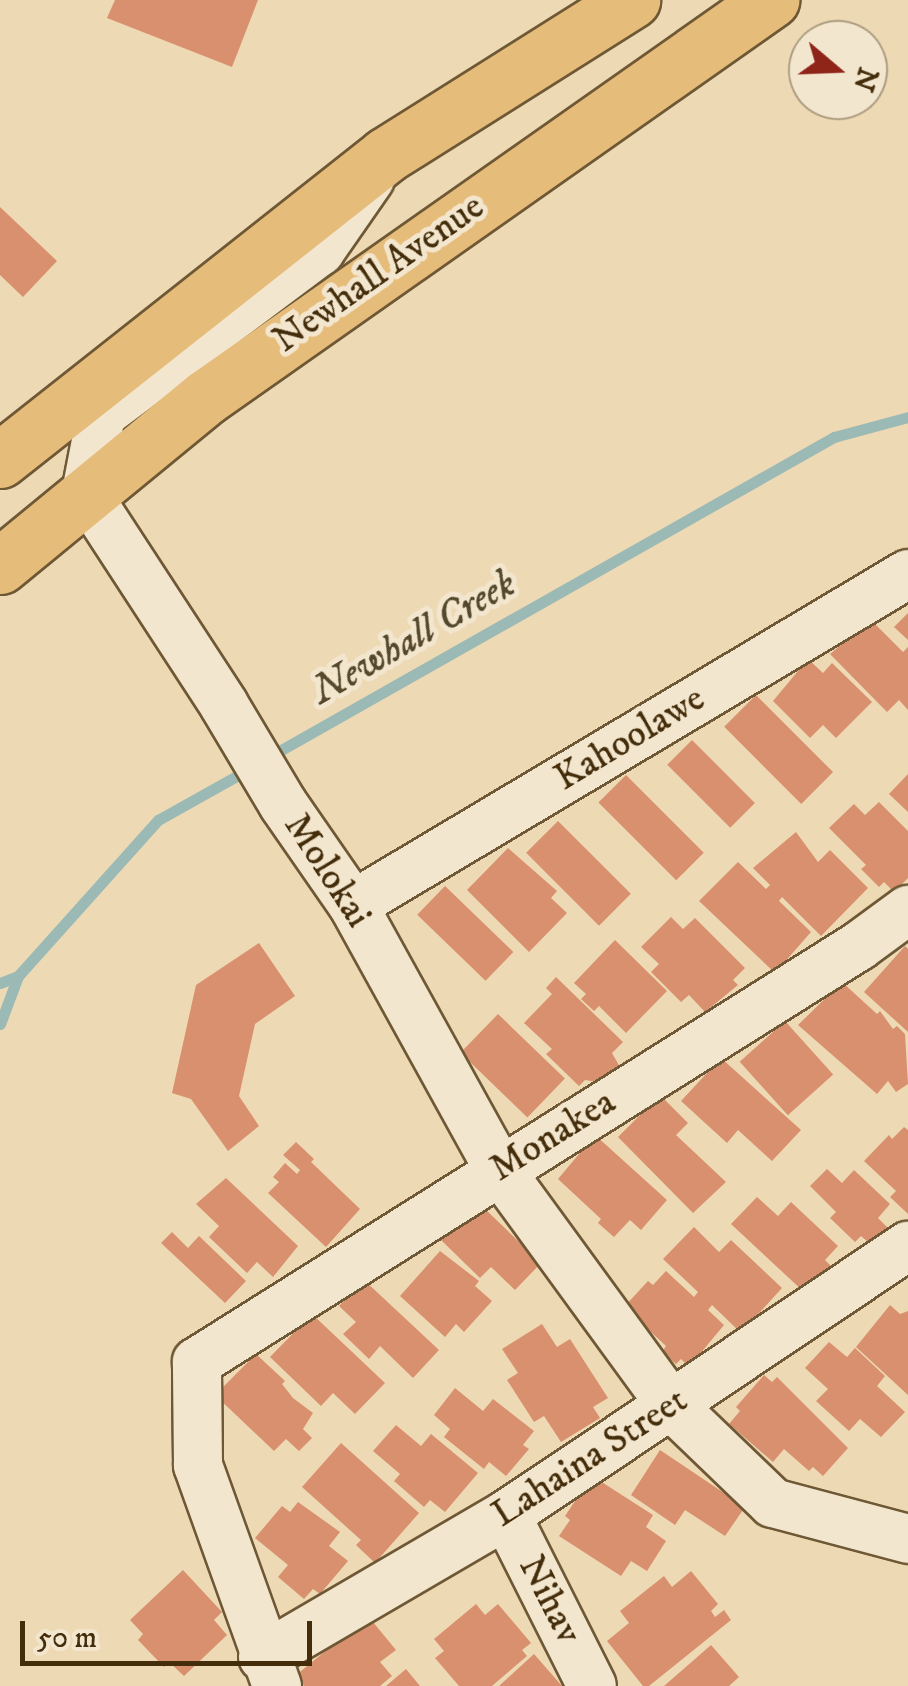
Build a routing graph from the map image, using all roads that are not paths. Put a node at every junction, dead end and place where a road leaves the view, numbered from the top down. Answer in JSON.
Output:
{"nodes":[{"id":1,"x":632,"y":0,"type":"edge"},
{"id":2,"x":772,"y":0,"type":"edge"},
{"id":3,"x":386,"y":155,"type":"junction"},
{"id":4,"x":0,"y":460,"type":"edge"},
{"id":5,"x":86,"y":493,"type":"junction"},
{"id":6,"x":0,"y":566,"type":"edge"},
{"id":7,"x":908,"y":574,"type":"edge"},
{"id":8,"x":353,"y":904,"type":"junction"},
{"id":9,"x":908,"y":910,"type":"edge"},
{"id":10,"x":499,"y":1169,"type":"junction"},
{"id":11,"x":908,"y":1246,"type":"edge"},
{"id":12,"x":671,"y":1404,"type":"junction"},
{"id":13,"x":506,"y":1515,"type":"junction"},
{"id":14,"x":908,"y":1539,"type":"edge"},
{"id":15,"x":270,"y":1672,"type":"edge"},
{"id":16,"x":592,"y":1686,"type":"edge"}],
"edges":[{"from":1,"to":3,"type":"main road"},
{"from":2,"to":5,"type":"main road","name":"Newhall Avenue"},
{"from":3,"to":4,"type":"main road"},
{"from":3,"to":5,"type":"street"},
{"from":5,"to":6,"type":"main road","name":"Newhall Avenue"},
{"from":5,"to":8,"type":"street","name":"Molokai"},
{"from":7,"to":8,"type":"street","name":"Kahoolawe"},
{"from":8,"to":10,"type":"street","name":"Molokai"},
{"from":9,"to":10,"type":"street","name":"Monakea"},
{"from":10,"to":12,"type":"street","name":"Molokai"},
{"from":10,"to":15,"type":"street","name":"Monakea"},
{"from":11,"to":12,"type":"street","name":"Lahaina Street"},
{"from":12,"to":13,"type":"street","name":"Lahaina Street"},
{"from":12,"to":14,"type":"street","name":"Molokai"},
{"from":13,"to":15,"type":"street","name":"Lahaina Street"},
{"from":13,"to":16,"type":"street","name":"Nihav"}]}
